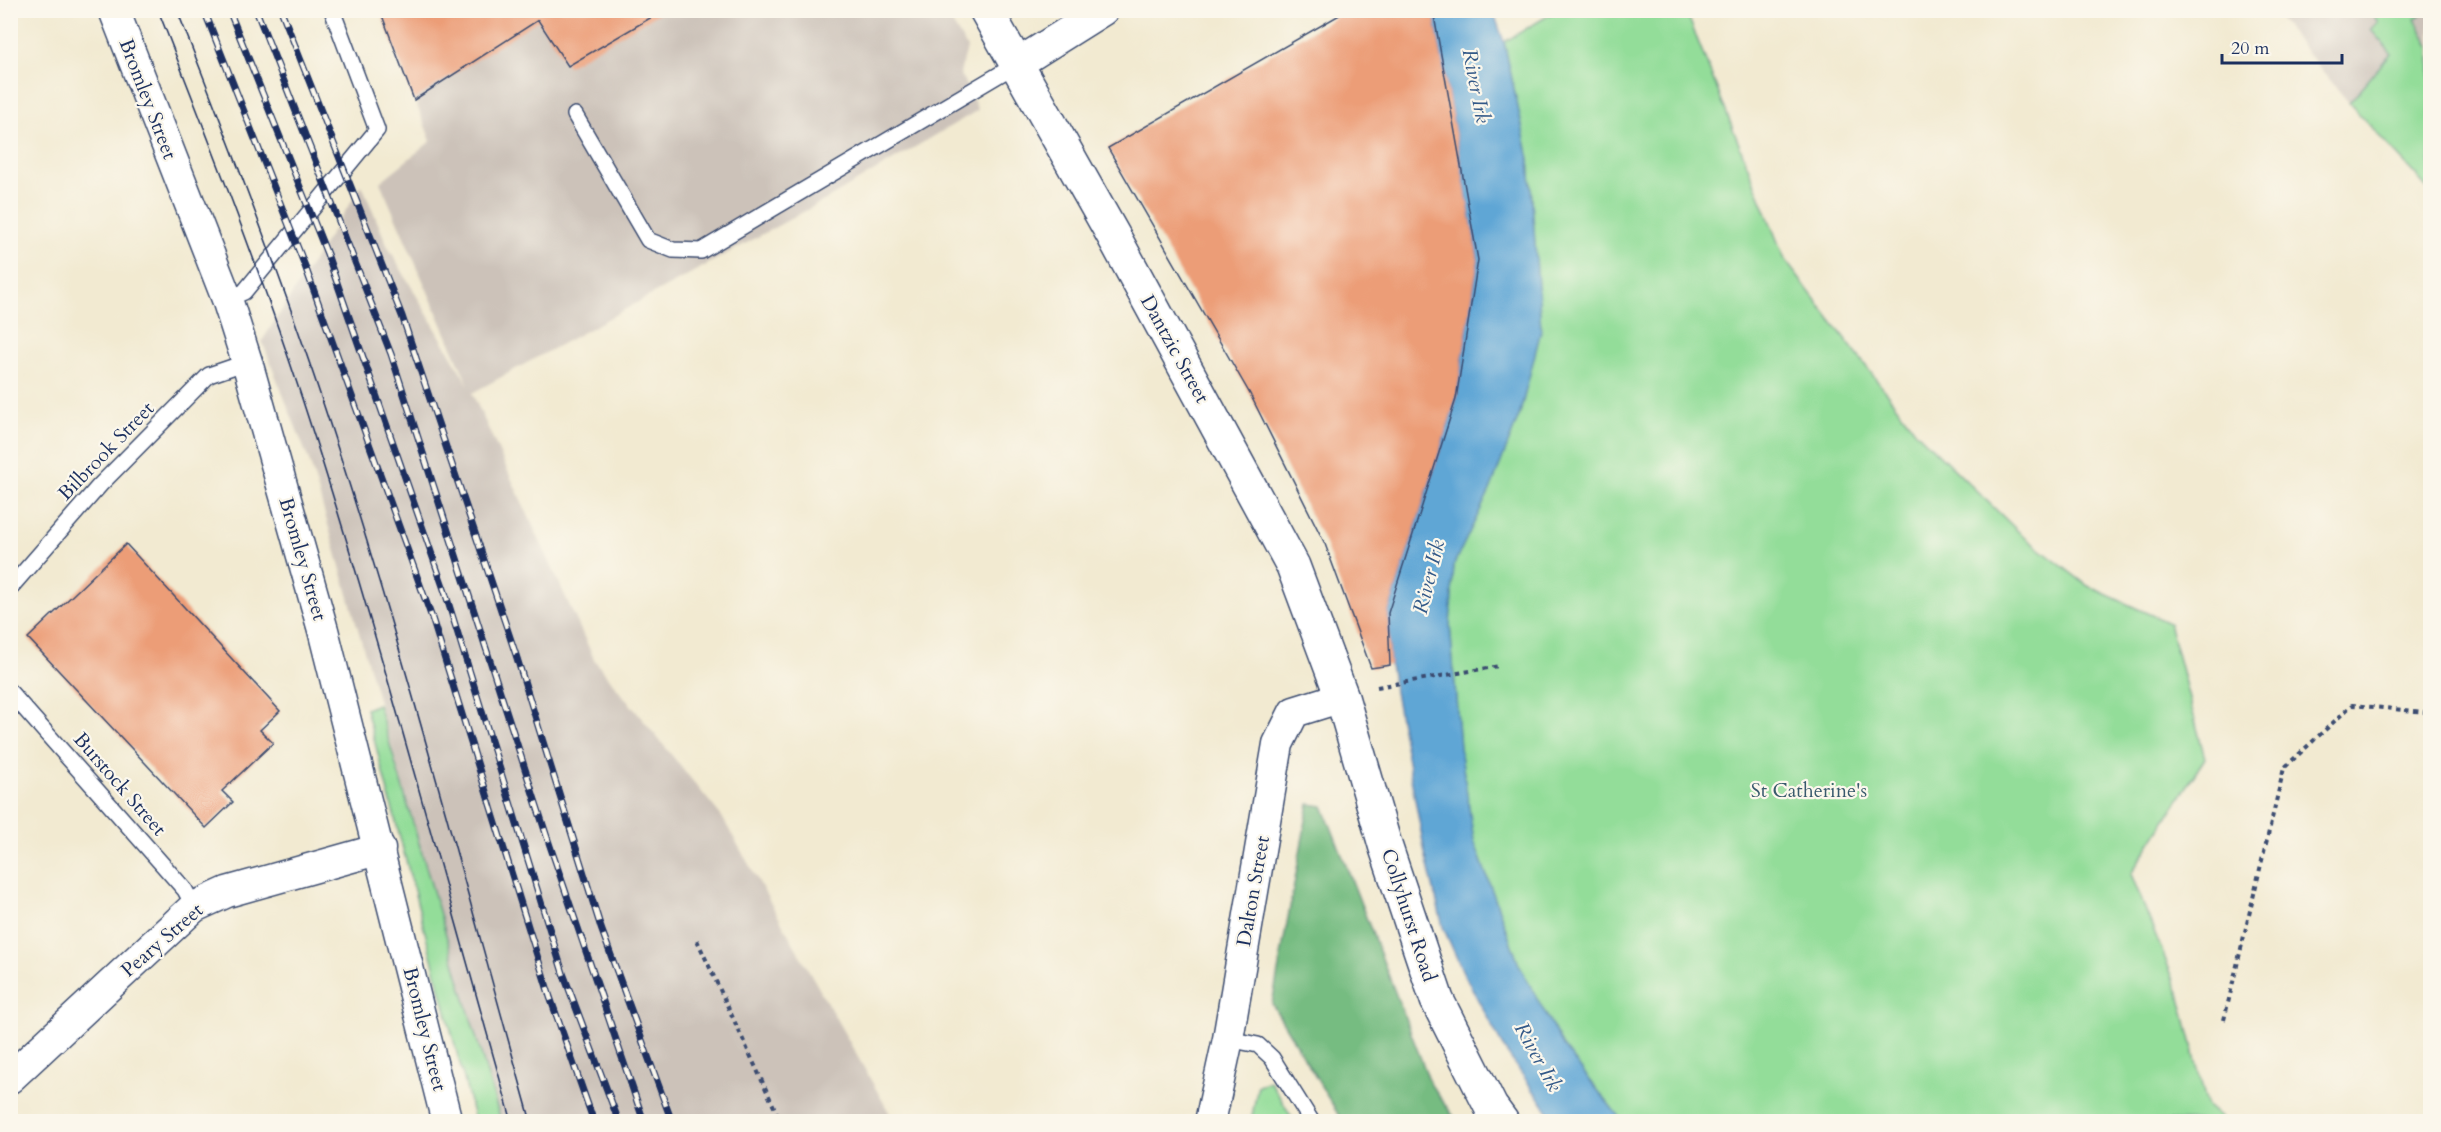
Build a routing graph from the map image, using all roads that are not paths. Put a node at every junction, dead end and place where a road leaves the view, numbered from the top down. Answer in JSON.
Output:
{"nodes":[{"id":1,"x":114,"y":10,"type":"edge"},
{"id":2,"x":332,"y":10,"type":"edge"},
{"id":3,"x":986,"y":10,"type":"edge"},
{"id":4,"x":1103,"y":10,"type":"edge"},
{"id":5,"x":1017,"y":64,"type":"junction"},
{"id":6,"x":575,"y":115,"type":"dead end"},
{"id":7,"x":227,"y":298,"type":"junction"},
{"id":8,"x":247,"y":362,"type":"junction"},
{"id":9,"x":10,"y":588,"type":"edge"},
{"id":10,"x":10,"y":692,"type":"edge"},
{"id":11,"x":1342,"y":697,"type":"junction"},
{"id":12,"x":380,"y":849,"type":"junction"},
{"id":13,"x":194,"y":907,"type":"junction"},
{"id":14,"x":1228,"y":1038,"type":"junction"},
{"id":15,"x":10,"y":1078,"type":"edge"},
{"id":16,"x":447,"y":1122,"type":"edge"},
{"id":17,"x":1210,"y":1122,"type":"edge"},
{"id":18,"x":1312,"y":1122,"type":"edge"},
{"id":19,"x":1502,"y":1122,"type":"edge"}],
"edges":[{"from":1,"to":7,"type":"street","name":"Bromley Street"},
{"from":2,"to":7,"type":"lane"},
{"from":3,"to":5,"type":"street","name":"Dantzic Street"},
{"from":4,"to":5,"type":"street"},
{"from":5,"to":6,"type":"lane"},
{"from":5,"to":11,"type":"street","name":"Dantzic Street"},
{"from":7,"to":8,"type":"street","name":"Bromley Street"},
{"from":8,"to":9,"type":"lane","name":"Bilbrook Street"},
{"from":8,"to":12,"type":"street","name":"Bromley Street"},
{"from":10,"to":13,"type":"lane","name":"Burstock Street"},
{"from":11,"to":14,"type":"street","name":"Dalton Street"},
{"from":11,"to":19,"type":"street","name":"Collyhurst Road"},
{"from":12,"to":13,"type":"street","name":"Peary Street"},
{"from":12,"to":16,"type":"street","name":"Bromley Street"},
{"from":13,"to":15,"type":"street","name":"Peary Street"},
{"from":14,"to":17,"type":"street","name":"Dalton Street"},
{"from":14,"to":18,"type":"lane"}]}
